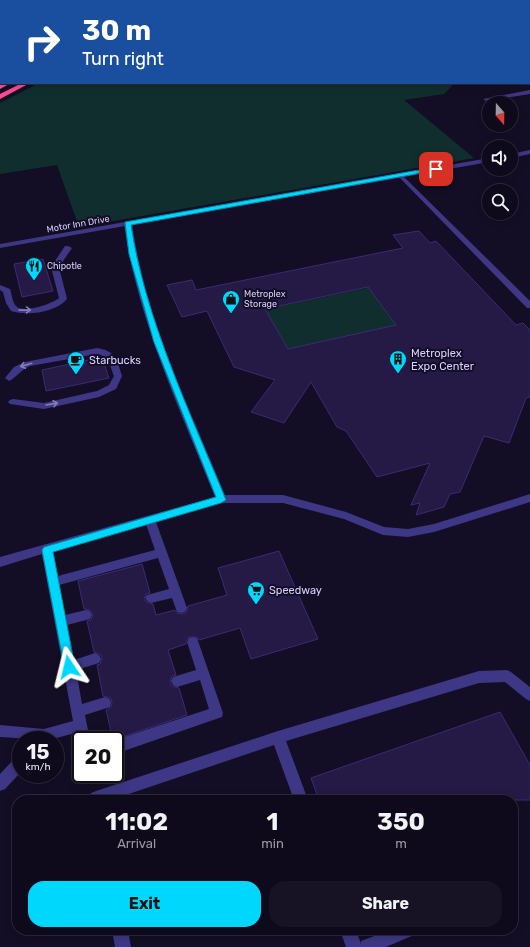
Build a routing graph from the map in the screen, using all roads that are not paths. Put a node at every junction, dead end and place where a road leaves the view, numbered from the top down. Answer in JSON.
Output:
{"nodes":[{"id":1,"x":25,"y":84,"type":"edge"},
{"id":2,"x":530,"y":92,"type":"edge"},
{"id":3,"x":505,"y":96,"type":"edge"},
{"id":4,"x":0,"y":97,"type":"edge"},
{"id":5,"x":530,"y":152,"type":"edge"},
{"id":6,"x":518,"y":155,"type":"edge"},
{"id":7,"x":482,"y":161,"type":"edge"},
{"id":8,"x":400,"y":175,"type":"junction"},
{"id":9,"x":128,"y":224,"type":"junction"},
{"id":10,"x":0,"y":246,"type":"edge"},
{"id":11,"x":68,"y":248,"type":"dead end"},
{"id":12,"x":0,"y":287,"type":"edge"},
{"id":13,"x":530,"y":306,"type":"edge"},
{"id":14,"x":9,"y":378,"type":"dead end"},
{"id":15,"x":13,"y":402,"type":"dead end"},
{"id":16,"x":530,"y":498,"type":"edge"},
{"id":17,"x":221,"y":500,"type":"junction"},
{"id":18,"x":150,"y":520,"type":"junction"},
{"id":19,"x":47,"y":550,"type":"junction"},
{"id":20,"x":160,"y":553,"type":"junction"},
{"id":21,"x":0,"y":562,"type":"edge"},
{"id":22,"x":54,"y":582,"type":"junction"},
{"id":23,"x":176,"y":592,"type":"junction"},
{"id":24,"x":151,"y":598,"type":"dead end"},
{"id":25,"x":181,"y":608,"type":"dead end"},
{"id":26,"x":86,"y":615,"type":"dead end"},
{"id":27,"x":61,"y":622,"type":"junction"},
{"id":28,"x":193,"y":642,"type":"dead end"},
{"id":29,"x":95,"y":659,"type":"dead end"},
{"id":30,"x":69,"y":667,"type":"junction"},
{"id":31,"x":204,"y":673,"type":"junction"},
{"id":32,"x":177,"y":681,"type":"dead end"},
{"id":33,"x":530,"y":695,"type":"edge"},
{"id":34,"x":105,"y":703,"type":"dead end"},
{"id":35,"x":78,"y":711,"type":"junction"},
{"id":36,"x":80,"y":725,"type":"junction"},
{"id":37,"x":0,"y":731,"type":"edge"},
{"id":38,"x":62,"y":731,"type":"edge"},
{"id":39,"x":81,"y":731,"type":"edge"},
{"id":40,"x":12,"y":733,"type":"edge"},
{"id":41,"x":278,"y":737,"type":"junction"},
{"id":42,"x":124,"y":744,"type":"edge"},
{"id":43,"x":12,"y":771,"type":"edge"},
{"id":44,"x":0,"y":784,"type":"edge"},
{"id":45,"x":105,"y":795,"type":"edge"},
{"id":46,"x":299,"y":795,"type":"edge"},
{"id":47,"x":121,"y":935,"type":"edge"},
{"id":48,"x":350,"y":935,"type":"edge"},
{"id":49,"x":396,"y":935,"type":"edge"},
{"id":50,"x":369,"y":946,"type":"edge"},
{"id":51,"x":123,"y":947,"type":"edge"},
{"id":52,"x":354,"y":947,"type":"edge"}],
"edges":[{"from":1,"to":4,"type":"highway"},
{"from":2,"to":3,"type":"street"},
{"from":5,"to":6,"type":"street"},
{"from":7,"to":8,"type":"street","name":"Motor Inn Drive"},
{"from":8,"to":9,"type":"street","name":"Motor Inn Drive"},
{"from":8,"to":13,"type":"street"},
{"from":9,"to":10,"type":"street","name":"Motor Inn Drive"},
{"from":9,"to":17,"type":"street"},
{"from":12,"to":11,"type":"street","one_way":true},
{"from":15,"to":14,"type":"street","one_way":true},
{"from":16,"to":17,"type":"street"},
{"from":17,"to":18,"type":"street"},
{"from":18,"to":19,"type":"street"},
{"from":18,"to":20,"type":"street"},
{"from":19,"to":21,"type":"street"},
{"from":19,"to":22,"type":"street"},
{"from":20,"to":22,"type":"street"},
{"from":20,"to":23,"type":"street"},
{"from":22,"to":27,"type":"street"},
{"from":23,"to":24,"type":"street"},
{"from":23,"to":25,"type":"street"},
{"from":26,"to":27,"type":"street"},
{"from":27,"to":30,"type":"street"},
{"from":28,"to":31,"type":"street"},
{"from":29,"to":30,"type":"street"},
{"from":30,"to":35,"type":"street"},
{"from":31,"to":32,"type":"street"},
{"from":31,"to":42,"type":"street"},
{"from":33,"to":41,"type":"street"},
{"from":34,"to":35,"type":"street"},
{"from":35,"to":36,"type":"street"},
{"from":36,"to":38,"type":"street"},
{"from":36,"to":39,"type":"street"},
{"from":37,"to":40,"type":"street"},
{"from":41,"to":45,"type":"street"},
{"from":41,"to":46,"type":"street"},
{"from":43,"to":44,"type":"street"},
{"from":47,"to":51,"type":"street"},
{"from":48,"to":52,"type":"street"},
{"from":49,"to":50,"type":"street"}]}
